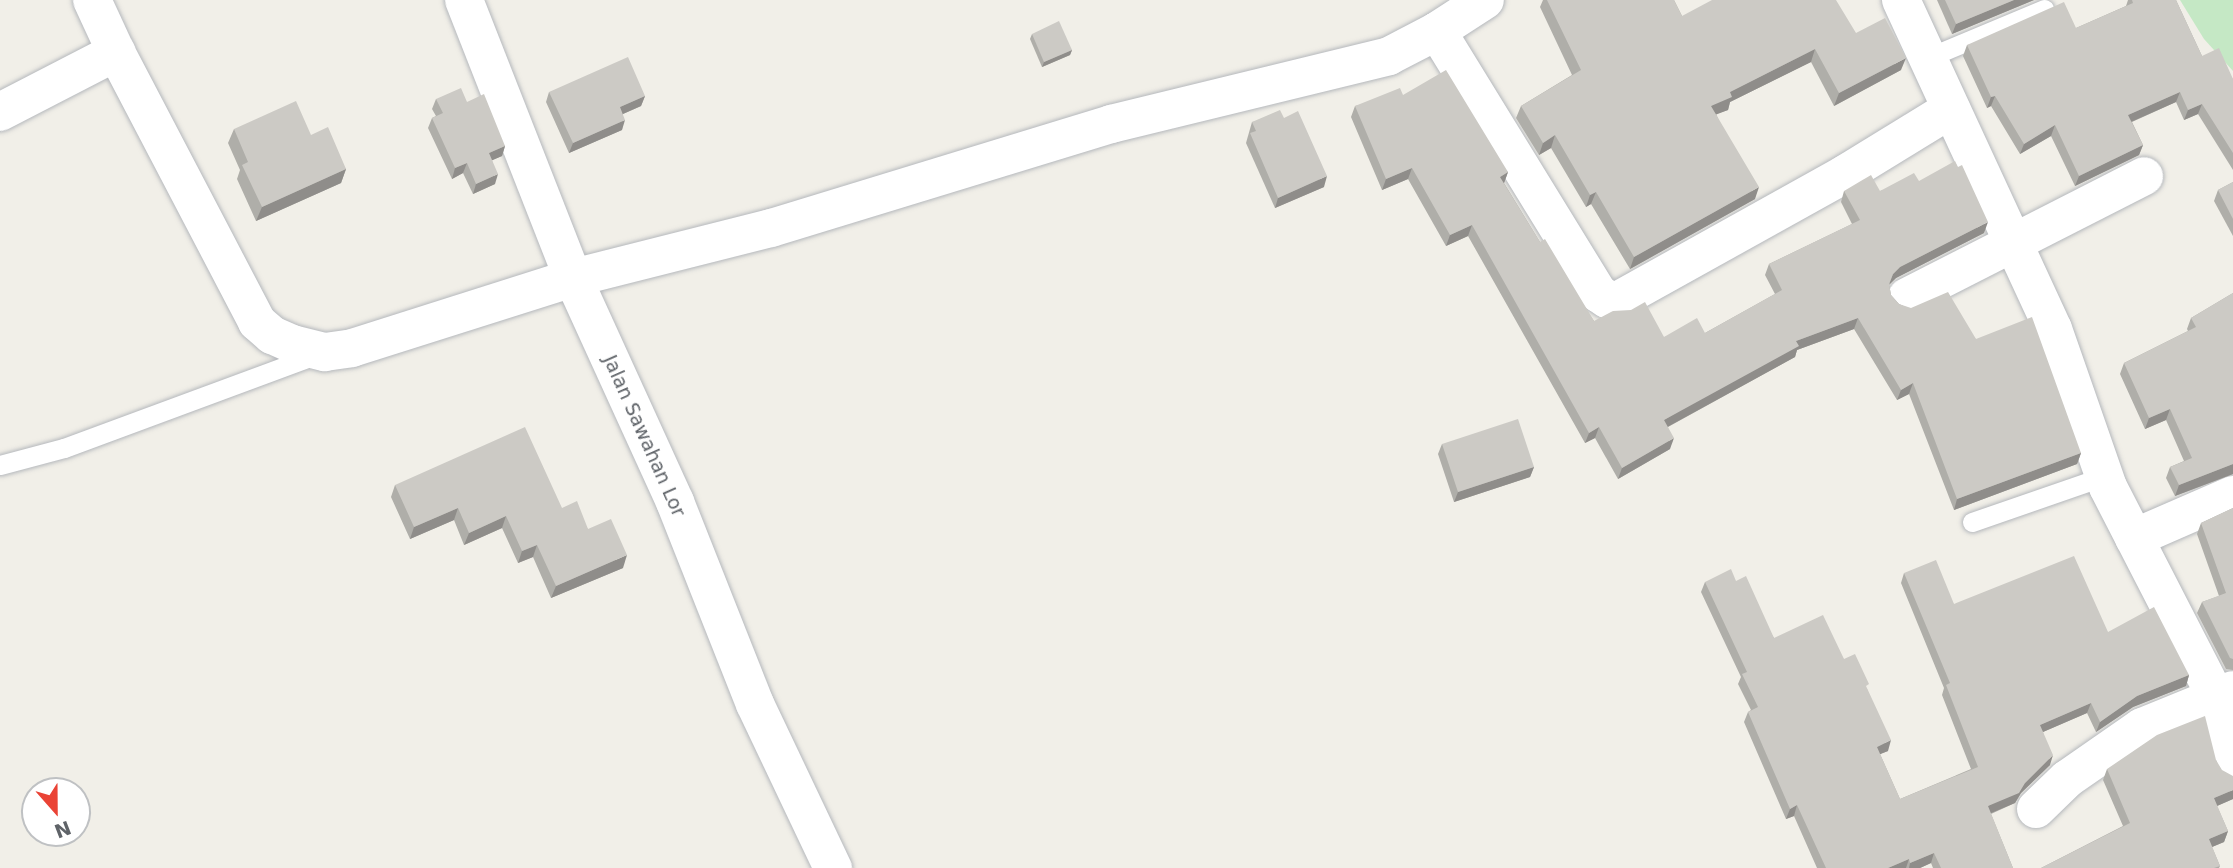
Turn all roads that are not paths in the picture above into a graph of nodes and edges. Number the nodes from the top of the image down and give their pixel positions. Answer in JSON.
{"nodes":[{"id":1,"x":92,"y":0,"type":"edge"},
{"id":2,"x":464,"y":0,"type":"edge"},
{"id":3,"x":1485,"y":0,"type":"edge"},
{"id":4,"x":1901,"y":0,"type":"edge"},
{"id":5,"x":2044,"y":9,"type":"edge"},
{"id":6,"x":1437,"y":31,"type":"junction"},
{"id":7,"x":116,"y":52,"type":"junction"},
{"id":8,"x":1927,"y":58,"type":"junction"},
{"id":9,"x":1951,"y":109,"type":"junction"},
{"id":10,"x":0,"y":112,"type":"edge"},
{"id":11,"x":2144,"y":176,"type":"dead end"},
{"id":12,"x":2013,"y":244,"type":"junction"},
{"id":13,"x":573,"y":278,"type":"junction"},
{"id":14,"x":1908,"y":297,"type":"dead end"},
{"id":15,"x":325,"y":352,"type":"junction"},
{"id":16,"x":0,"y":465,"type":"edge"},
{"id":17,"x":2105,"y":475,"type":"junction"},
{"id":18,"x":2233,"y":495,"type":"edge"},
{"id":19,"x":1972,"y":522,"type":"dead end"},
{"id":20,"x":2134,"y":538,"type":"junction"},
{"id":21,"x":2224,"y":692,"type":"edge"},
{"id":22,"x":2233,"y":765,"type":"edge"},
{"id":23,"x":2036,"y":809,"type":"dead end"},
{"id":24,"x":833,"y":868,"type":"edge"}],
"edges":[{"from":1,"to":7,"type":"street"},
{"from":2,"to":13,"type":"street","name":"Jalan Sawahan Lor"},
{"from":3,"to":6,"type":"street"},
{"from":4,"to":8,"type":"street"},
{"from":5,"to":8,"type":"lane"},
{"from":6,"to":9,"type":"street"},
{"from":6,"to":13,"type":"street"},
{"from":7,"to":10,"type":"street"},
{"from":7,"to":15,"type":"street"},
{"from":8,"to":9,"type":"street"},
{"from":9,"to":12,"type":"street"},
{"from":11,"to":12,"type":"street"},
{"from":12,"to":14,"type":"street"},
{"from":12,"to":17,"type":"street"},
{"from":13,"to":15,"type":"street"},
{"from":13,"to":24,"type":"street","name":"Jalan Sawahan Lor"},
{"from":15,"to":16,"type":"lane"},
{"from":17,"to":19,"type":"lane"},
{"from":17,"to":20,"type":"street"},
{"from":18,"to":20,"type":"street"},
{"from":20,"to":21,"type":"street"},
{"from":21,"to":22,"type":"street"},
{"from":21,"to":23,"type":"street"}]}
